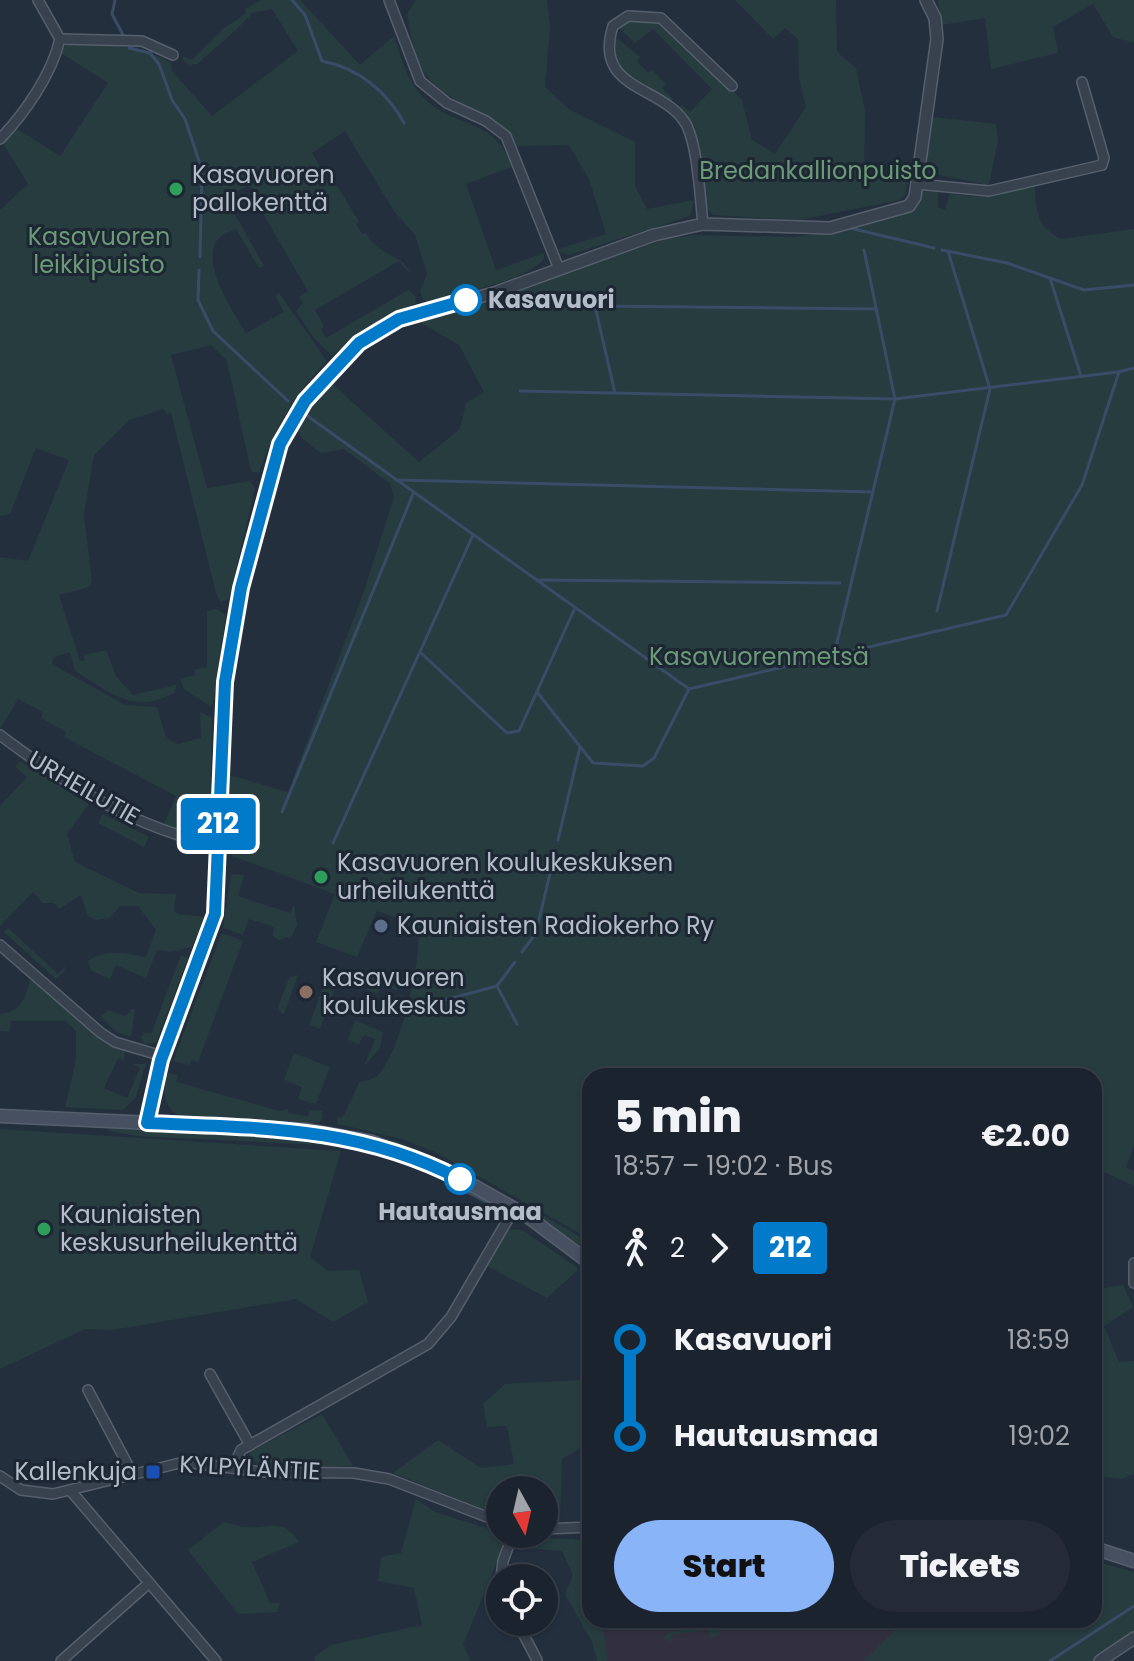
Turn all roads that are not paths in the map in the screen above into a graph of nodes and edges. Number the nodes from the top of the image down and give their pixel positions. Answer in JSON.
{"nodes":[{"id":1,"x":38,"y":0,"type":"edge"},
{"id":2,"x":389,"y":0,"type":"edge"},
{"id":3,"x":926,"y":0,"type":"edge"},
{"id":4,"x":60,"y":39,"type":"junction"},
{"id":5,"x":173,"y":55,"type":"dead end"},
{"id":6,"x":1082,"y":82,"type":"dead end"},
{"id":7,"x":732,"y":86,"type":"dead end"},
{"id":8,"x":0,"y":139,"type":"edge"},
{"id":9,"x":917,"y":184,"type":"junction"},
{"id":10,"x":703,"y":224,"type":"junction"},
{"id":11,"x":559,"y":269,"type":"junction"},
{"id":12,"x":0,"y":735,"type":"edge"},
{"id":13,"x":218,"y":845,"type":"junction"},
{"id":14,"x":0,"y":945,"type":"edge"},
{"id":15,"x":162,"y":1056,"type":"junction"},
{"id":16,"x":0,"y":1116,"type":"edge"},
{"id":17,"x":147,"y":1123,"type":"junction"},
{"id":18,"x":514,"y":1209,"type":"junction"},
{"id":19,"x":582,"y":1257,"type":"edge"},
{"id":20,"x":1134,"y":1263,"type":"edge"},
{"id":21,"x":1134,"y":1283,"type":"edge"},
{"id":22,"x":210,"y":1374,"type":"dead end"},
{"id":23,"x":88,"y":1390,"type":"dead end"},
{"id":24,"x":250,"y":1445,"type":"junction"},
{"id":25,"x":233,"y":1467,"type":"junction"},
{"id":26,"x":132,"y":1473,"type":"junction"},
{"id":27,"x":0,"y":1476,"type":"edge"},
{"id":28,"x":70,"y":1490,"type":"junction"},
{"id":29,"x":486,"y":1517,"type":"edge"},
{"id":30,"x":582,"y":1527,"type":"edge"},
{"id":31,"x":558,"y":1528,"type":"edge"},
{"id":32,"x":1102,"y":1551,"type":"edge"},
{"id":33,"x":1134,"y":1561,"type":"edge"},
{"id":34,"x":149,"y":1583,"type":"junction"},
{"id":35,"x":524,"y":1636,"type":"edge"},
{"id":36,"x":1134,"y":1638,"type":"edge"},
{"id":37,"x":537,"y":1660,"type":"edge"},
{"id":38,"x":61,"y":1661,"type":"edge"},
{"id":39,"x":216,"y":1661,"type":"edge"},
{"id":40,"x":1100,"y":1661,"type":"edge"}],
"edges":[{"from":1,"to":4,"type":"street"},
{"from":2,"to":11,"type":"street"},
{"from":3,"to":9,"type":"street"},
{"from":4,"to":5,"type":"street"},
{"from":4,"to":8,"type":"street"},
{"from":6,"to":9,"type":"street"},
{"from":7,"to":10,"type":"street"},
{"from":9,"to":10,"type":"street"},
{"from":10,"to":11,"type":"street"},
{"from":11,"to":13,"type":"street"},
{"from":12,"to":13,"type":"street","name":"URHEILUTIE"},
{"from":13,"to":15,"type":"street"},
{"from":14,"to":15,"type":"street"},
{"from":15,"to":17,"type":"street"},
{"from":16,"to":17,"type":"main road"},
{"from":17,"to":18,"type":"main road"},
{"from":18,"to":19,"type":"main road"},
{"from":18,"to":24,"type":"street"},
{"from":20,"to":21,"type":"street"},
{"from":22,"to":24,"type":"street"},
{"from":23,"to":26,"type":"street"},
{"from":24,"to":25,"type":"street"},
{"from":25,"to":26,"type":"street","name":"KYLPYLÄNTIE"},
{"from":25,"to":29,"type":"street","name":"KYLPYLÄNTIE"},
{"from":26,"to":28,"type":"street","name":"KYLPYLÄNTIE"},
{"from":27,"to":28,"type":"street","name":"KYLPYLÄNTIE"},
{"from":28,"to":34,"type":"street"},
{"from":30,"to":31,"type":"street"},
{"from":32,"to":33,"type":"main road"},
{"from":34,"to":38,"type":"street"},
{"from":34,"to":39,"type":"street"},
{"from":35,"to":37,"type":"street"},
{"from":36,"to":40,"type":"street"}]}
